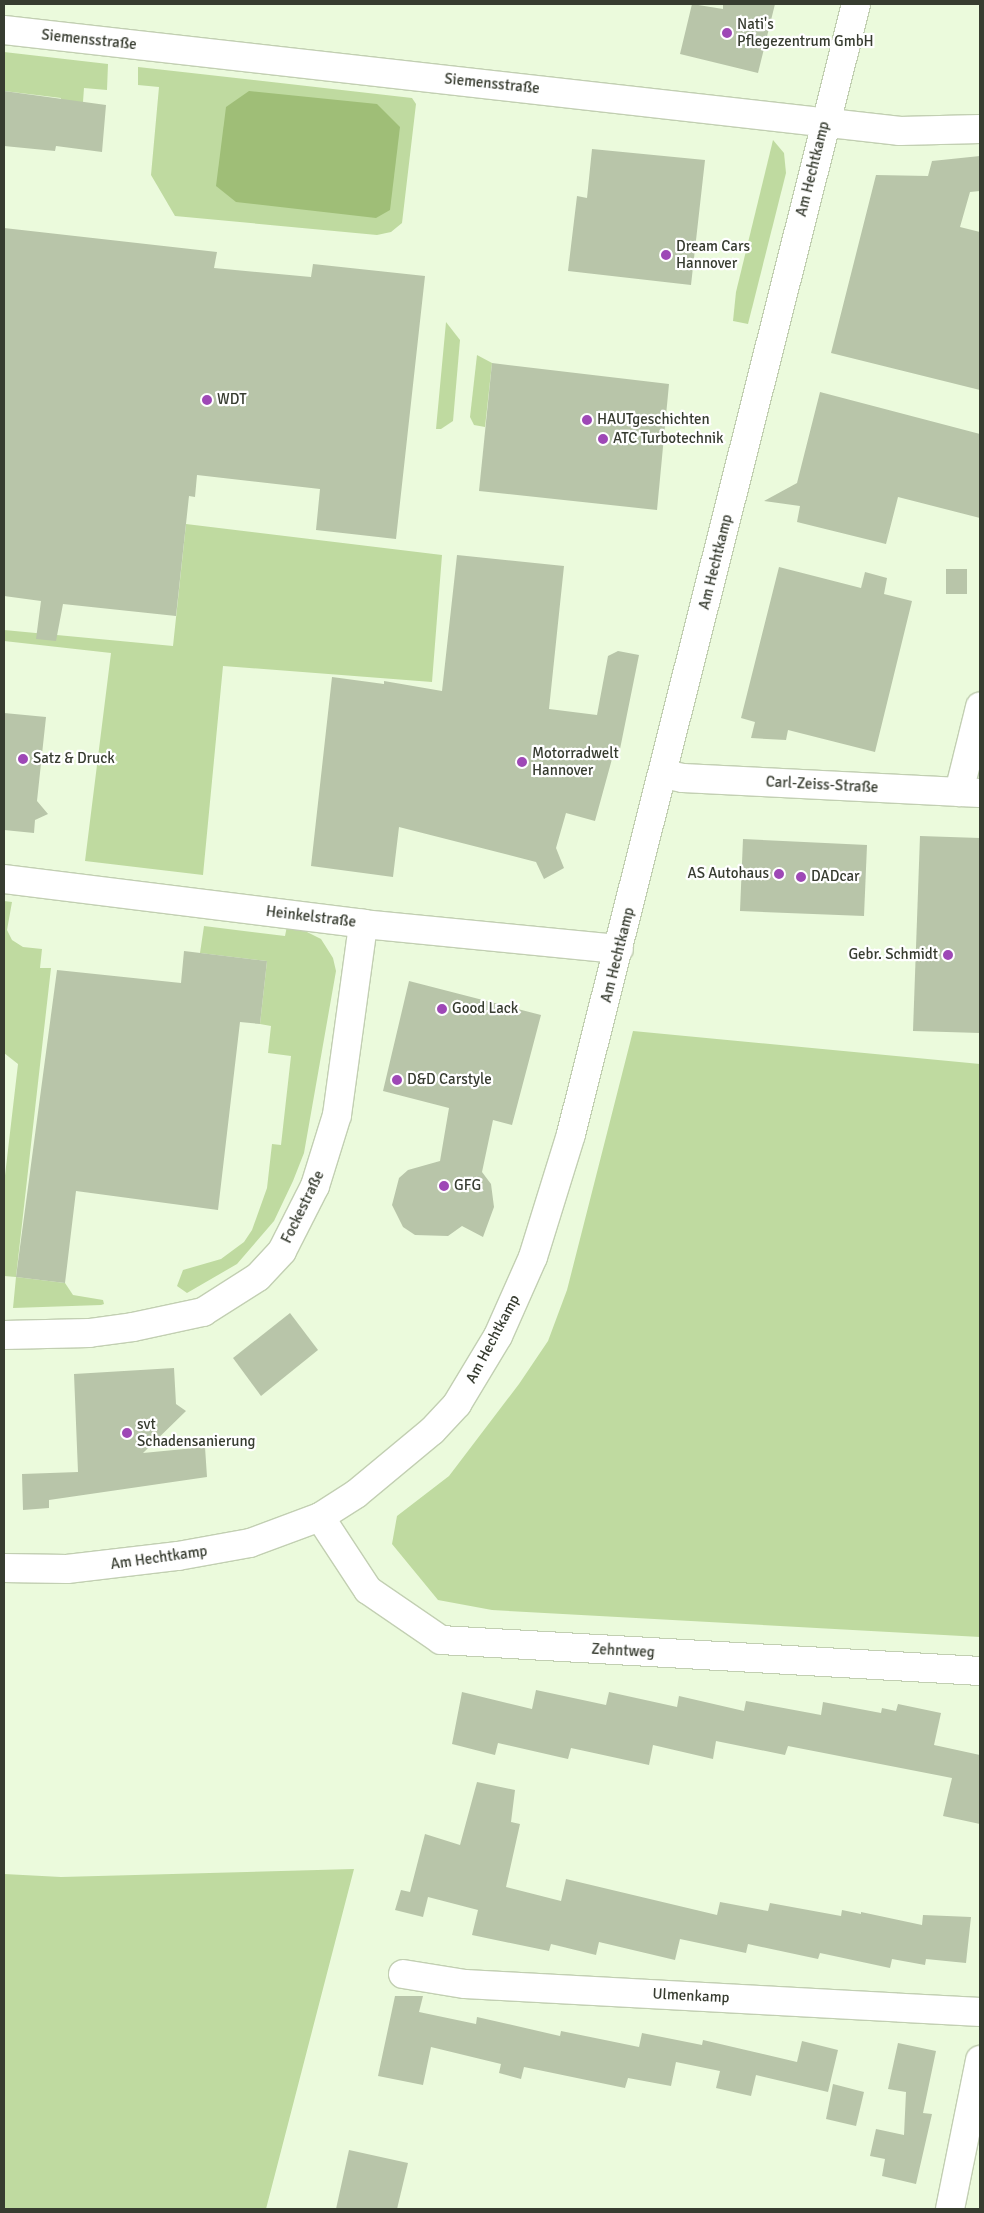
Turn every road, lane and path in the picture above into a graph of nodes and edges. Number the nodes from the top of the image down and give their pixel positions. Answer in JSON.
{"nodes":[{"id":1,"x":856,"y":4,"type":"edge"},
{"id":2,"x":4,"y":30,"type":"edge"},
{"id":3,"x":825,"y":121,"type":"junction"},
{"id":4,"x":980,"y":129,"type":"edge"},
{"id":5,"x":980,"y":707,"type":"edge"},
{"id":6,"x":664,"y":774,"type":"junction"},
{"id":7,"x":970,"y":793,"type":"edge"},
{"id":8,"x":4,"y":878,"type":"edge"},
{"id":9,"x":363,"y":924,"type":"junction"},
{"id":10,"x":619,"y":949,"type":"junction"},
{"id":11,"x":4,"y":1335,"type":"edge"},
{"id":12,"x":320,"y":1517,"type":"junction"},
{"id":13,"x":4,"y":1568,"type":"edge"},
{"id":14,"x":980,"y":1671,"type":"edge"},
{"id":15,"x":403,"y":1974,"type":"dead end"},
{"id":16,"x":980,"y":2012,"type":"edge"},
{"id":17,"x":980,"y":2060,"type":"edge"},
{"id":18,"x":950,"y":2209,"type":"edge"}],
"edges":[{"from":1,"to":3,"type":"street","name":"Am Hechtkamp"},
{"from":2,"to":3,"type":"street","name":"Siemensstraße"},
{"from":3,"to":4,"type":"street","name":"Siemensstraße"},
{"from":3,"to":6,"type":"street","name":"Am Hechtkamp"},
{"from":5,"to":7,"type":"street"},
{"from":6,"to":7,"type":"street","name":"Carl-Zeiss-Straße"},
{"from":6,"to":10,"type":"street","name":"Am Hechtkamp"},
{"from":8,"to":9,"type":"street","name":"Heinkelstraße"},
{"from":9,"to":10,"type":"street","name":"Heinkelstraße"},
{"from":9,"to":11,"type":"street","name":"Fockestraße"},
{"from":10,"to":12,"type":"street","name":"Am Hechtkamp"},
{"from":12,"to":13,"type":"street","name":"Am Hechtkamp"},
{"from":12,"to":14,"type":"street","name":"Zehntweg"},
{"from":15,"to":16,"type":"street","name":"Ulmenkamp"},
{"from":17,"to":18,"type":"street"}]}
